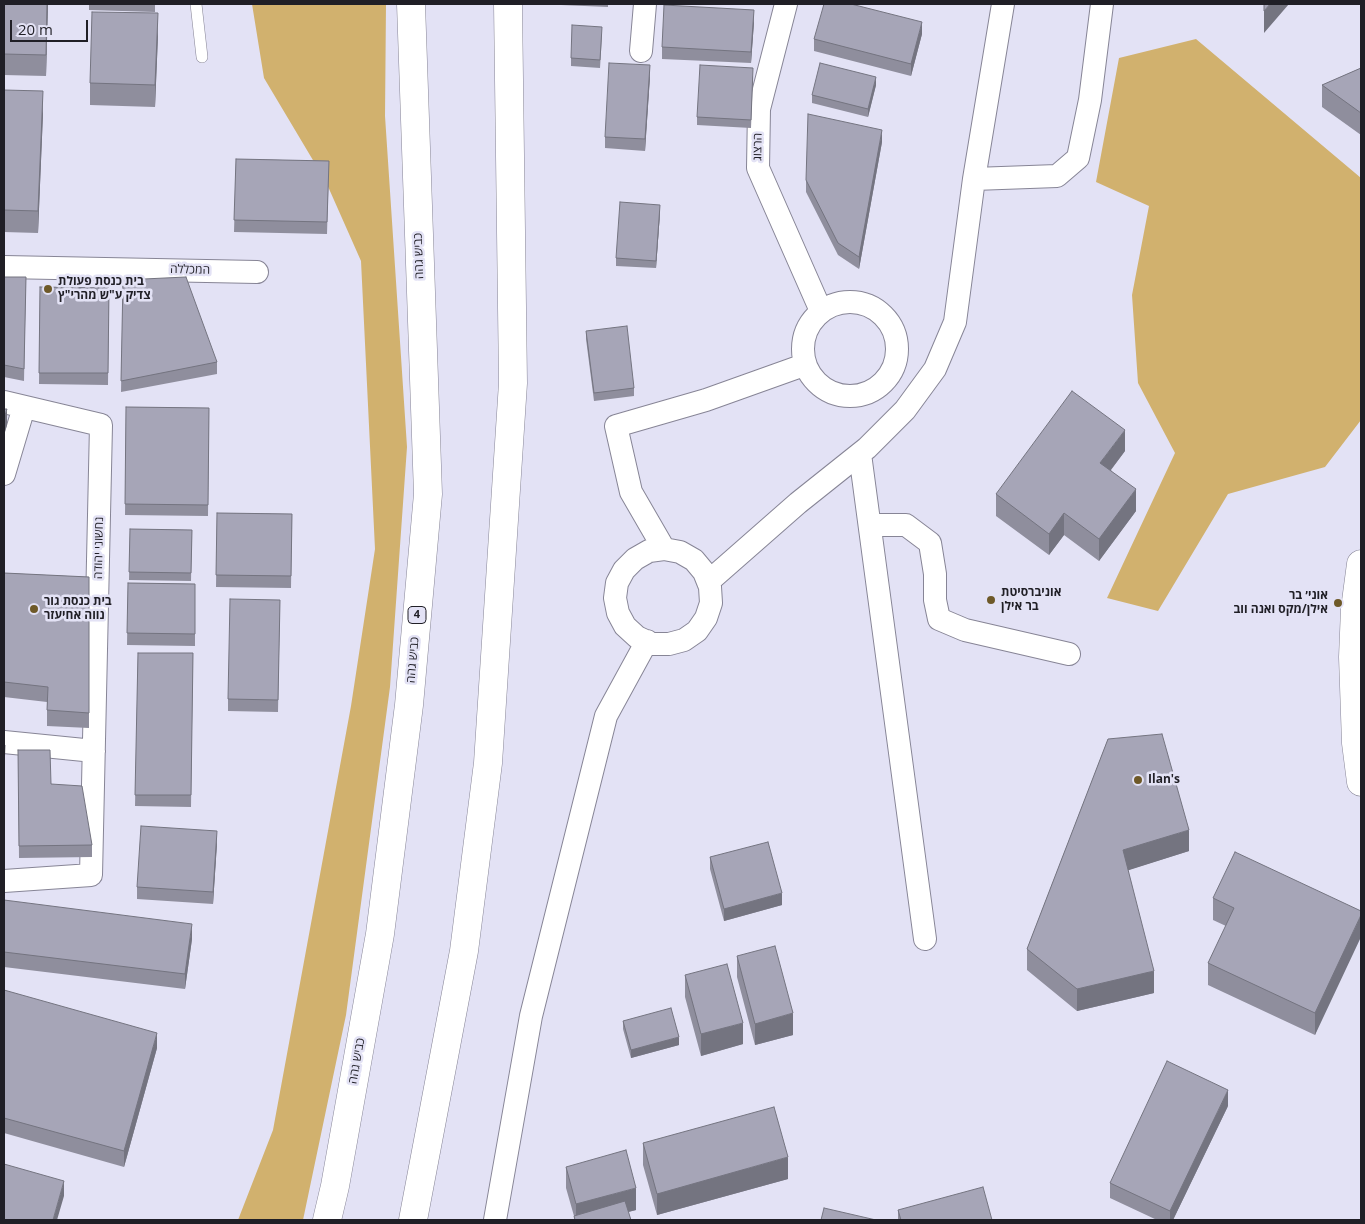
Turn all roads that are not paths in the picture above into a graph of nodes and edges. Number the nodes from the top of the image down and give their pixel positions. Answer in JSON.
{"nodes":[{"id":1,"x":196,"y":4,"type":"edge"},
{"id":2,"x":410,"y":4,"type":"edge"},
{"id":3,"x":508,"y":4,"type":"edge"},
{"id":4,"x":645,"y":4,"type":"edge"},
{"id":5,"x":786,"y":4,"type":"edge"},
{"id":6,"x":1003,"y":4,"type":"edge"},
{"id":7,"x":1102,"y":4,"type":"edge"},
{"id":8,"x":641,"y":51,"type":"dead end"},
{"id":9,"x":202,"y":57,"type":"dead end"},
{"id":10,"x":974,"y":179,"type":"junction"},
{"id":11,"x":4,"y":267,"type":"edge"},
{"id":12,"x":257,"y":272,"type":"dead end"},
{"id":13,"x":821,"y":311,"type":"junction"},
{"id":14,"x":804,"y":364,"type":"junction"},
{"id":15,"x":14,"y":404,"type":"edge"},
{"id":16,"x":860,"y":454,"type":"junction"},
{"id":17,"x":4,"y":474,"type":"edge"},
{"id":18,"x":870,"y":525,"type":"junction"},
{"id":19,"x":664,"y":549,"type":"junction"},
{"id":20,"x":1361,"y":564,"type":"edge"},
{"id":21,"x":708,"y":582,"type":"junction"},
{"id":22,"x":647,"y":641,"type":"junction"},
{"id":23,"x":1069,"y":654,"type":"dead end"},
{"id":24,"x":4,"y":742,"type":"edge"},
{"id":25,"x":94,"y":751,"type":"junction"},
{"id":26,"x":1361,"y":782,"type":"edge"},
{"id":27,"x":4,"y":881,"type":"edge"},
{"id":28,"x":925,"y":940,"type":"dead end"},
{"id":29,"x":327,"y":1220,"type":"edge"},
{"id":30,"x":412,"y":1220,"type":"edge"},
{"id":31,"x":495,"y":1220,"type":"edge"}],
"edges":[{"from":1,"to":9,"type":"lane"},
{"from":2,"to":29,"type":"main road","name":"כביש גהה","number":"4"},
{"from":3,"to":30,"type":"main road"},
{"from":4,"to":8,"type":"street"},
{"from":5,"to":13,"type":"street","name":"הרצוג"},
{"from":6,"to":10,"type":"street"},
{"from":7,"to":10,"type":"street"},
{"from":10,"to":16,"type":"street"},
{"from":11,"to":12,"type":"street","name":"המכללה"},
{"from":13,"to":14,"type":"street"},
{"from":13,"to":14,"type":"street"},
{"from":14,"to":19,"type":"street"},
{"from":15,"to":17,"type":"street","name":"נחשוני יהודה"},
{"from":15,"to":25,"type":"street","name":"נחשוני יהודה"},
{"from":16,"to":18,"type":"street"},
{"from":16,"to":21,"type":"street"},
{"from":18,"to":23,"type":"street"},
{"from":18,"to":28,"type":"street"},
{"from":19,"to":21,"type":"street"},
{"from":19,"to":22,"type":"street"},
{"from":20,"to":26,"type":"main road"},
{"from":21,"to":22,"type":"street"},
{"from":22,"to":31,"type":"street"},
{"from":24,"to":25,"type":"street"},
{"from":25,"to":27,"type":"street","name":"נחשוני יהודה"}]}
